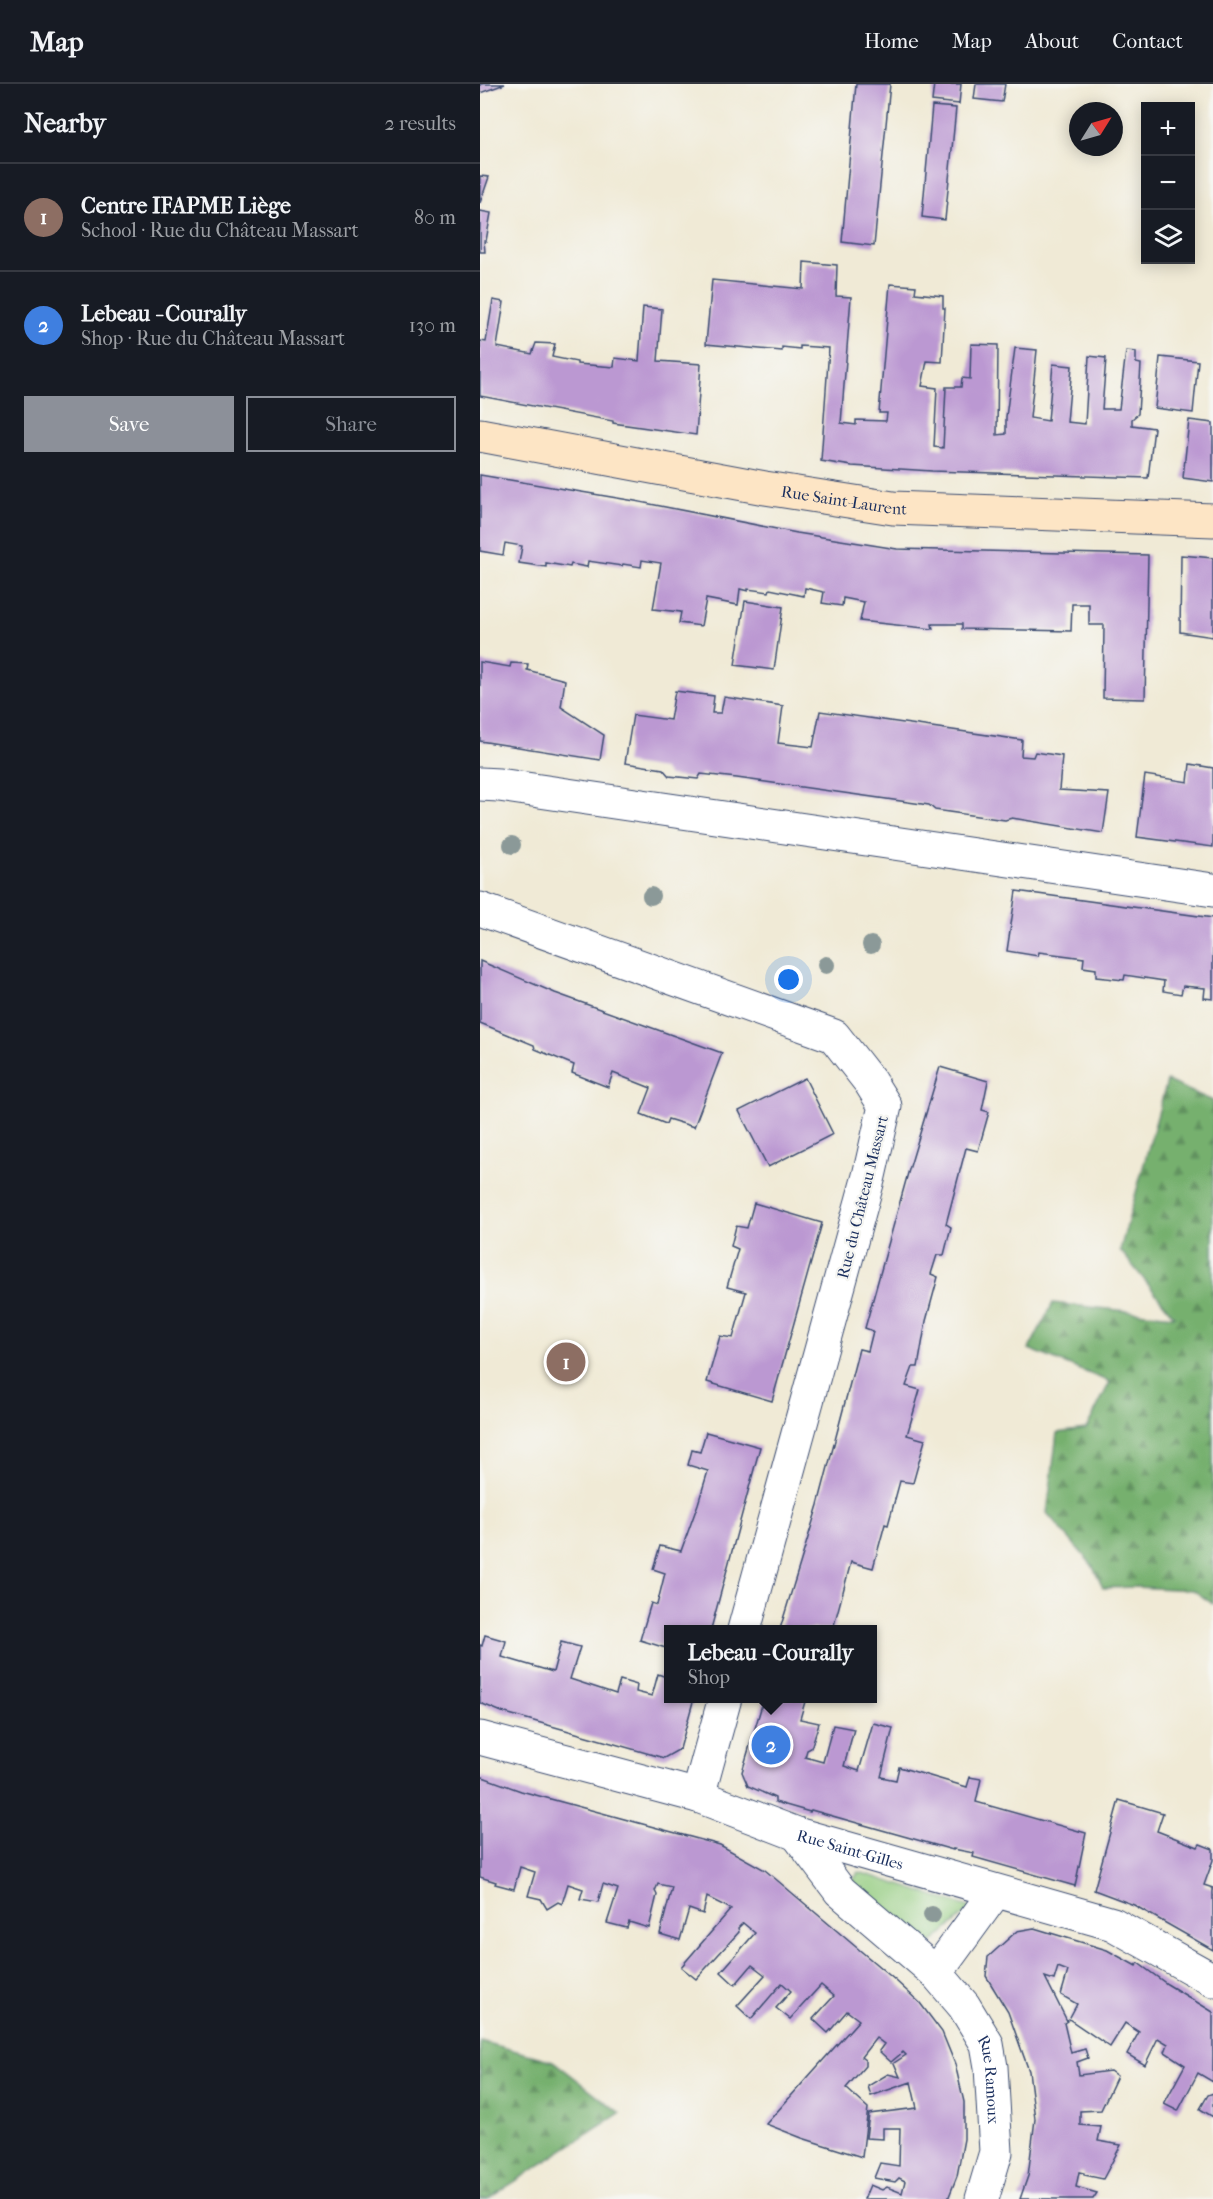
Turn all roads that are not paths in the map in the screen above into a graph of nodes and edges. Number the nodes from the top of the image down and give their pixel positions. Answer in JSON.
{"nodes":[{"id":1,"x":480,"y":435,"type":"edge"},
{"id":2,"x":1213,"y":520,"type":"edge"},
{"id":3,"x":480,"y":784,"type":"edge"},
{"id":4,"x":1213,"y":890,"type":"edge"},
{"id":5,"x":480,"y":909,"type":"edge"},
{"id":6,"x":745,"y":1625,"type":"edge"},
{"id":7,"x":724,"y":1703,"type":"edge"},
{"id":8,"x":480,"y":1738,"type":"edge"},
{"id":9,"x":698,"y":1796,"type":"junction"},
{"id":10,"x":797,"y":1834,"type":"junction"},
{"id":11,"x":995,"y":1892,"type":"junction"},
{"id":12,"x":936,"y":1973,"type":"junction"},
{"id":13,"x":1213,"y":1980,"type":"edge"},
{"id":14,"x":982,"y":2199,"type":"edge"}],
"edges":[{"from":1,"to":2,"type":"street","name":"Rue Saint-Laurent"},
{"from":3,"to":4,"type":"street"},
{"from":5,"to":6,"type":"street","name":"Rue du Château Massart"},
{"from":7,"to":9,"type":"street"},
{"from":8,"to":9,"type":"street","name":"Rue Saint-Gilles"},
{"from":9,"to":10,"type":"street","name":"Rue Saint-Gilles"},
{"from":10,"to":11,"type":"street","name":"Rue Saint-Gilles"},
{"from":10,"to":12,"type":"street","name":"Rue Ramoux"},
{"from":11,"to":12,"type":"street"},
{"from":11,"to":13,"type":"street","name":"Rue Saint-Gilles"},
{"from":12,"to":14,"type":"street","name":"Rue Ramoux"}]}
